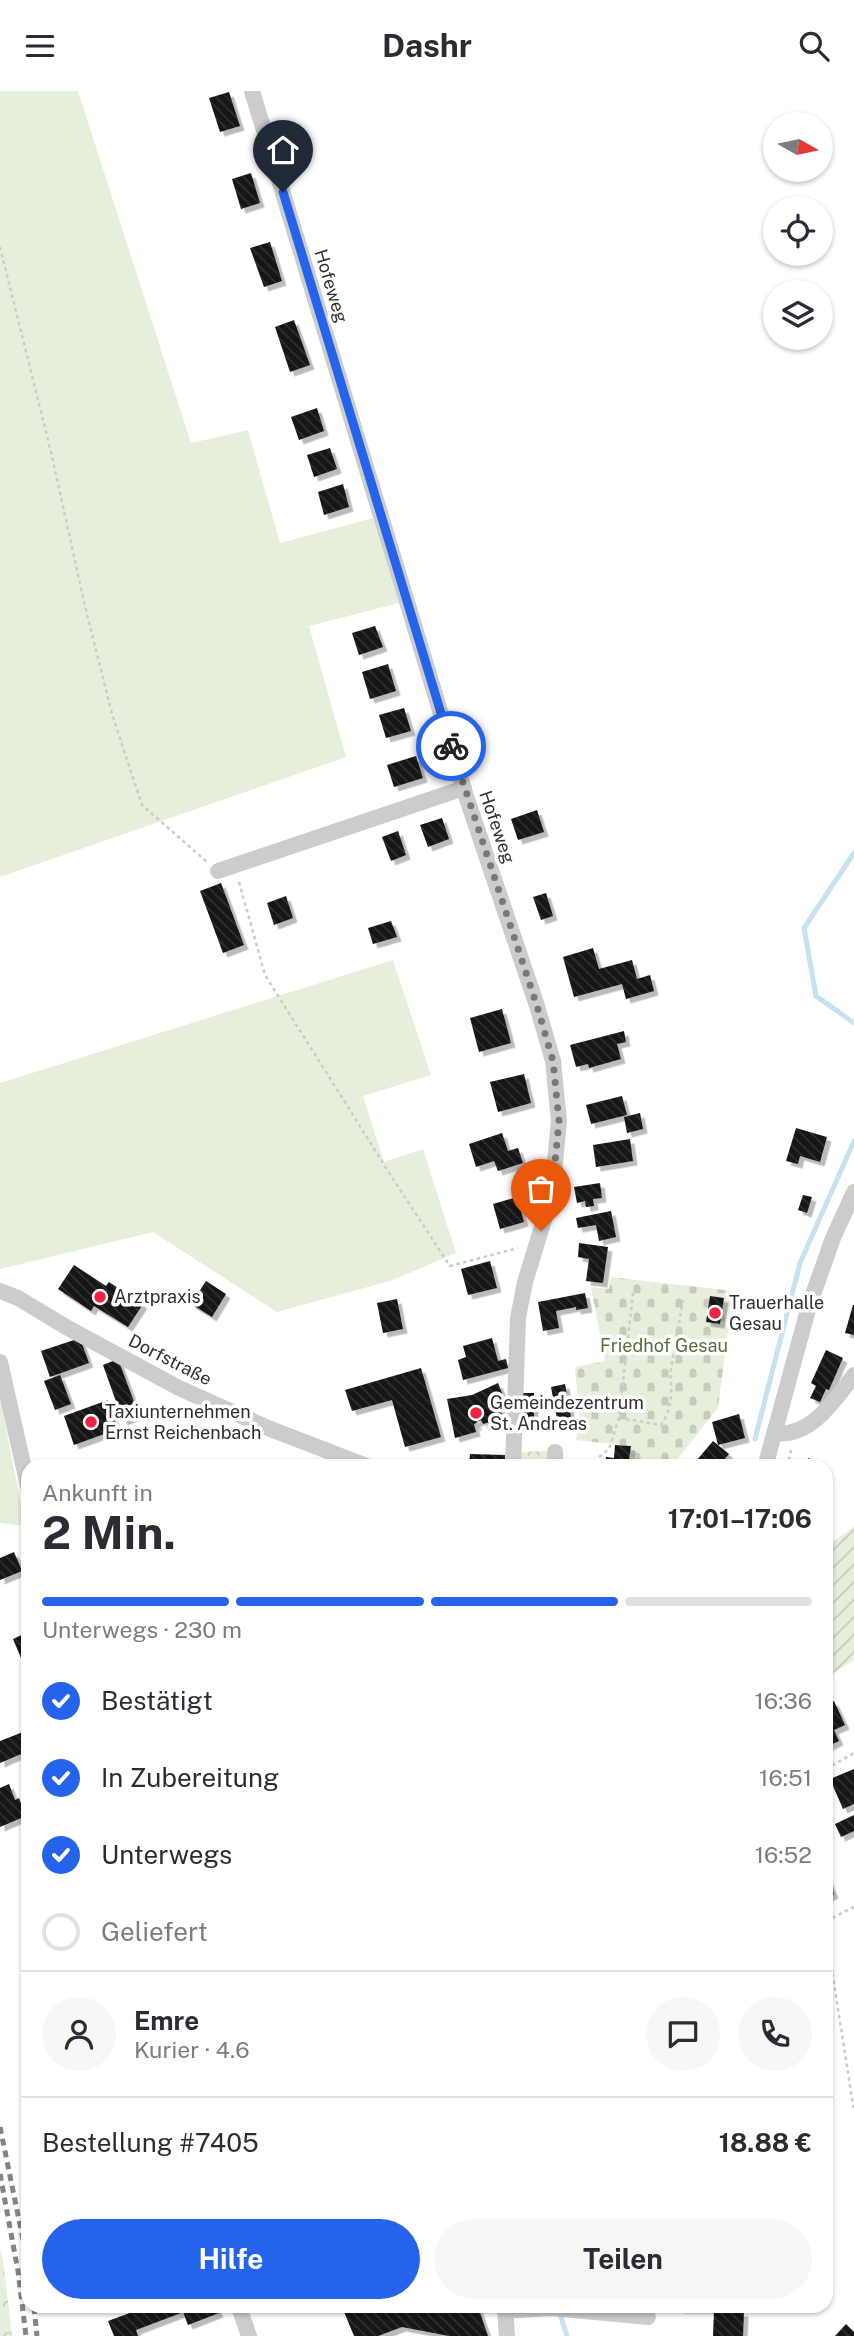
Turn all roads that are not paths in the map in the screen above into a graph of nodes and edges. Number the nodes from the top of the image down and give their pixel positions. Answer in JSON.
{"nodes":[{"id":1,"x":252,"y":91,"type":"edge"},
{"id":2,"x":464,"y":788,"type":"junction"},
{"id":3,"x":218,"y":871,"type":"road end"},
{"id":4,"x":854,"y":1192,"type":"edge"},
{"id":5,"x":0,"y":1291,"type":"edge"},
{"id":6,"x":0,"y":1362,"type":"edge"},
{"id":7,"x":854,"y":1375,"type":"edge"},
{"id":8,"x":775,"y":1433,"type":"junction"},
{"id":9,"x":22,"y":1459,"type":"edge"},
{"id":10,"x":348,"y":1459,"type":"edge"},
{"id":11,"x":513,"y":1459,"type":"edge"},
{"id":12,"x":767,"y":1459,"type":"edge"},
{"id":13,"x":241,"y":2313,"type":"edge"},
{"id":14,"x":505,"y":2313,"type":"edge"},
{"id":15,"x":605,"y":2313,"type":"edge"},
{"id":16,"x":648,"y":2317,"type":"dead end"},
{"id":17,"x":249,"y":2336,"type":"edge"},
{"id":18,"x":507,"y":2336,"type":"edge"}],
"edges":[{"from":1,"to":2,"type":"street","name":"Hofeweg"},
{"from":2,"to":3,"type":"street"},
{"from":2,"to":11,"type":"street","name":"Hofeweg"},
{"from":4,"to":8,"type":"street"},
{"from":5,"to":10,"type":"street","name":"Dorfstraße"},
{"from":6,"to":9,"type":"street"},
{"from":7,"to":8,"type":"street"},
{"from":8,"to":12,"type":"street"},
{"from":13,"to":17,"type":"street"},
{"from":14,"to":18,"type":"street"},
{"from":15,"to":16,"type":"street"}]}
